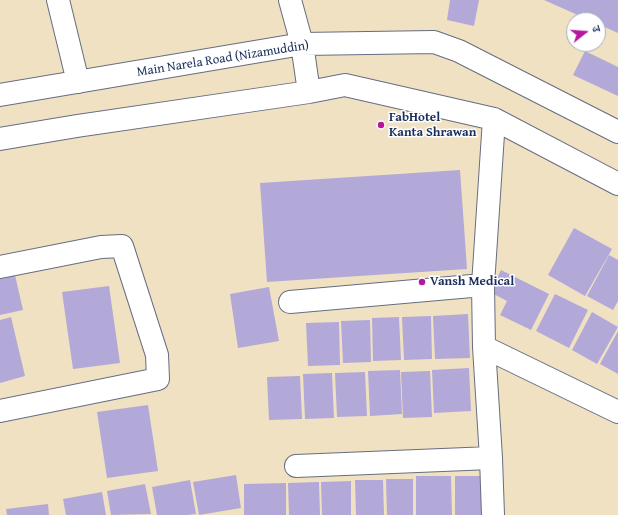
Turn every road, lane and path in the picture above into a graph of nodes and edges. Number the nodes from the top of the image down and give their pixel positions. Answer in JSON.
{"nodes":[{"id":1,"x":58,"y":0,"type":"edge"},
{"id":2,"x":290,"y":0,"type":"edge"},
{"id":3,"x":302,"y":44,"type":"junction"},
{"id":4,"x":78,"y":82,"type":"junction"},
{"id":5,"x":309,"y":92,"type":"junction"},
{"id":6,"x":0,"y":95,"type":"edge"},
{"id":7,"x":494,"y":119,"type":"junction"},
{"id":8,"x":618,"y":132,"type":"edge"},
{"id":9,"x":0,"y":139,"type":"edge"},
{"id":10,"x":618,"y":184,"type":"edge"},
{"id":11,"x":0,"y":267,"type":"edge"},
{"id":12,"x":484,"y":285,"type":"junction"},
{"id":13,"x":290,"y":302,"type":"dead end"},
{"id":14,"x":484,"y":347,"type":"junction"},
{"id":15,"x":0,"y":411,"type":"edge"},
{"id":16,"x":618,"y":412,"type":"edge"},
{"id":17,"x":491,"y":458,"type":"junction"},
{"id":18,"x":296,"y":466,"type":"dead end"},
{"id":19,"x":493,"y":515,"type":"edge"}],
"edges":[{"from":1,"to":4,"type":"street"},
{"from":2,"to":3,"type":"street"},
{"from":3,"to":4,"type":"street","name":"Main Narela Road (Nizamuddin)"},
{"from":3,"to":5,"type":"street"},
{"from":3,"to":8,"type":"street","name":"Main Narela Road (Nizamuddin)"},
{"from":4,"to":6,"type":"street","name":"Main Narela Road (Nizamuddin)"},
{"from":5,"to":7,"type":"street"},
{"from":5,"to":9,"type":"street"},
{"from":7,"to":10,"type":"street"},
{"from":7,"to":12,"type":"street"},
{"from":11,"to":15,"type":"street"},
{"from":12,"to":13,"type":"street"},
{"from":12,"to":14,"type":"street"},
{"from":14,"to":16,"type":"street"},
{"from":14,"to":17,"type":"street"},
{"from":17,"to":18,"type":"street"},
{"from":17,"to":19,"type":"street"}]}
